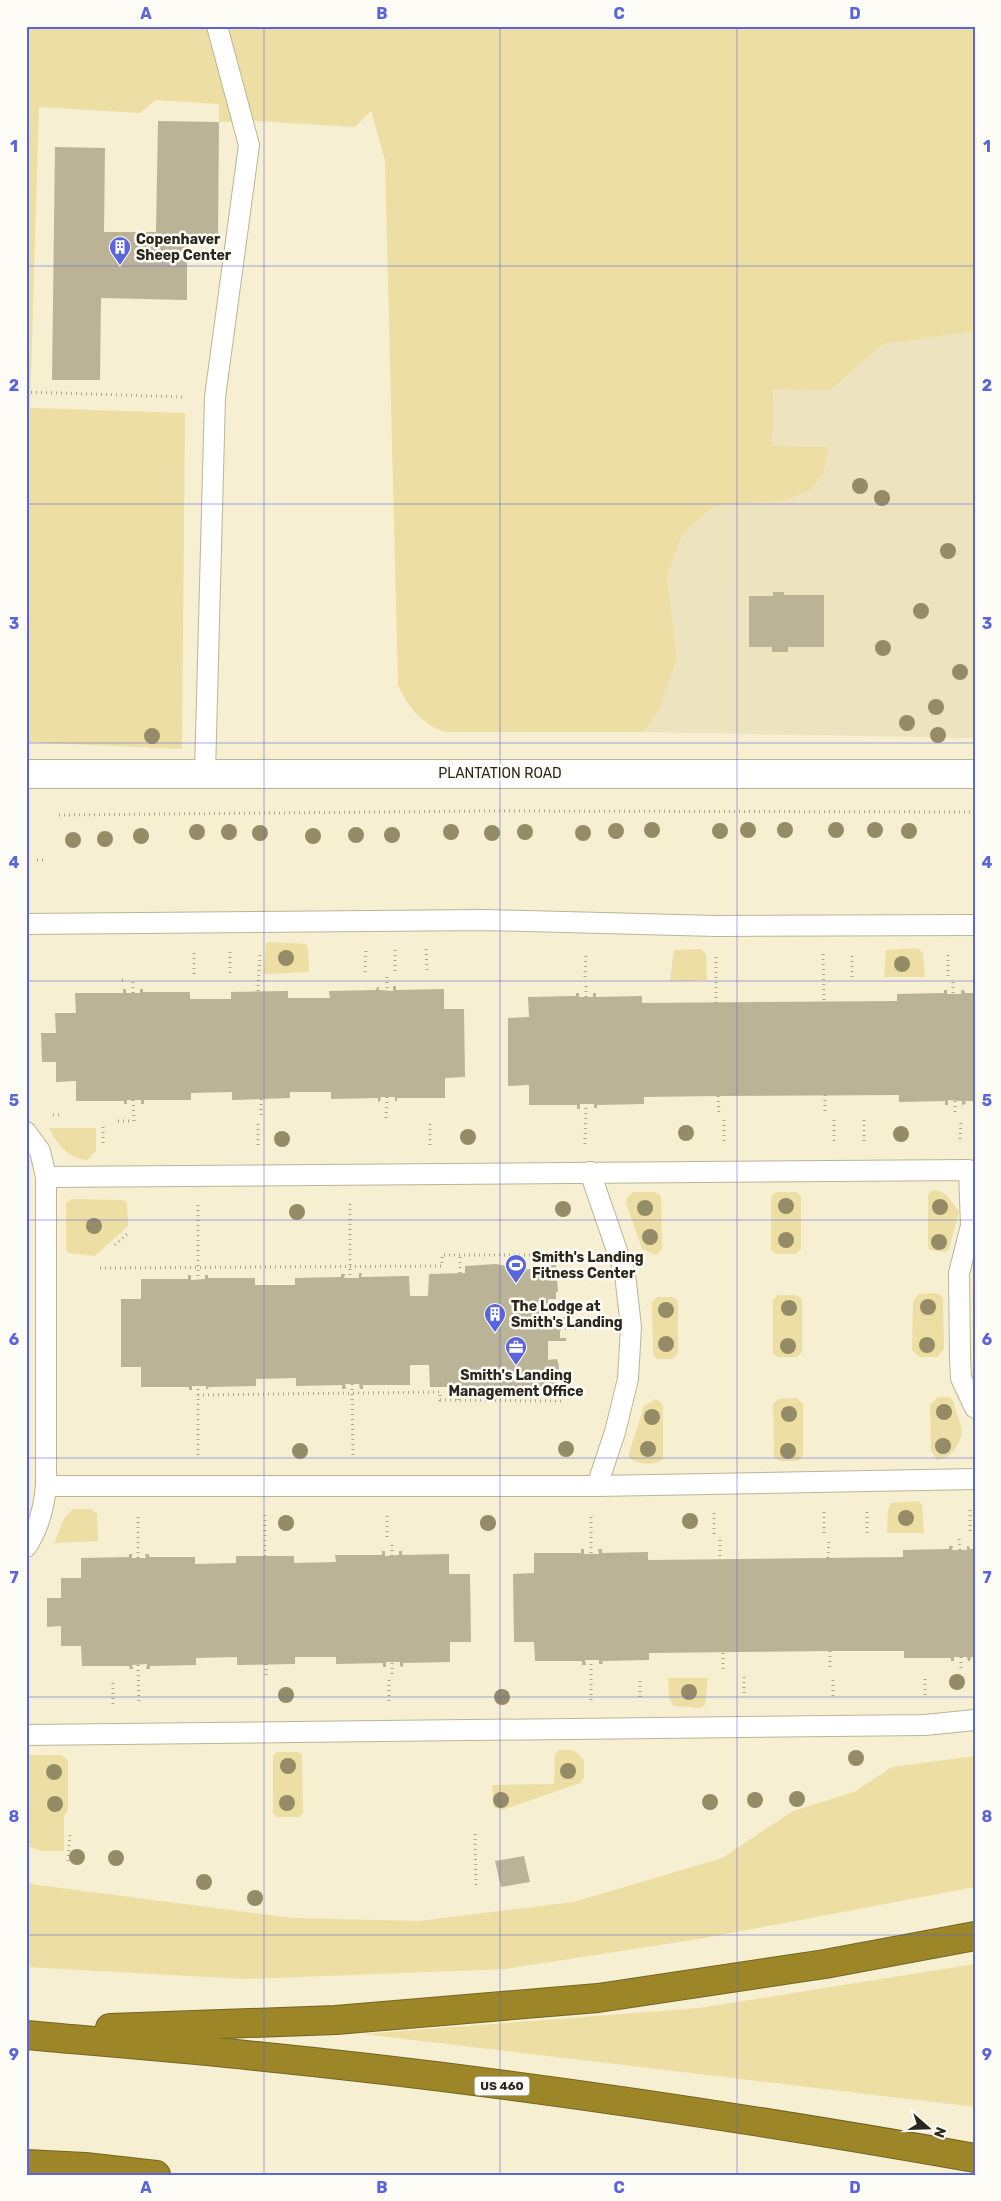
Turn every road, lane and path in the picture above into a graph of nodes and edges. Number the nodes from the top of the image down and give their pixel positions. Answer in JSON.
{"nodes":[{"id":1,"x":217,"y":26,"type":"edge"},
{"id":2,"x":26,"y":392,"type":"edge"},
{"id":3,"x":215,"y":397,"type":"junction"},
{"id":4,"x":205,"y":773,"type":"junction"},
{"id":5,"x":26,"y":774,"type":"edge"},
{"id":6,"x":975,"y":774,"type":"edge"},
{"id":7,"x":975,"y":812,"type":"edge"},
{"id":8,"x":59,"y":815,"type":"dead end"},
{"id":9,"x":37,"y":860,"type":"dead end"},
{"id":10,"x":43,"y":860,"type":"dead end"},
{"id":11,"x":26,"y":924,"type":"edge"},
{"id":12,"x":975,"y":925,"type":"edge"},
{"id":13,"x":259,"y":974,"type":"dead end"},
{"id":14,"x":387,"y":978,"type":"dead end"},
{"id":15,"x":824,"y":978,"type":"dead end"},
{"id":16,"x":133,"y":980,"type":"dead end"},
{"id":17,"x":716,"y":980,"type":"dead end"},
{"id":18,"x":586,"y":982,"type":"dead end"},
{"id":19,"x":953,"y":982,"type":"dead end"},
{"id":20,"x":387,"y":990,"type":"dead end"},
{"id":21,"x":258,"y":991,"type":"dead end"},
{"id":22,"x":133,"y":993,"type":"dead end"},
{"id":23,"x":954,"y":994,"type":"dead end"},
{"id":24,"x":586,"y":997,"type":"dead end"},
{"id":25,"x":824,"y":1001,"type":"dead end"},
{"id":26,"x":716,"y":1003,"type":"dead end"},
{"id":27,"x":825,"y":1095,"type":"dead end"},
{"id":28,"x":718,"y":1096,"type":"dead end"},
{"id":29,"x":387,"y":1097,"type":"dead end"},
{"id":30,"x":261,"y":1099,"type":"dead end"},
{"id":31,"x":133,"y":1100,"type":"dead end"},
{"id":32,"x":955,"y":1101,"type":"dead end"},
{"id":33,"x":586,"y":1104,"type":"dead end"},
{"id":34,"x":955,"y":1112,"type":"dead end"},
{"id":35,"x":825,"y":1113,"type":"dead end"},
{"id":36,"x":719,"y":1114,"type":"dead end"},
{"id":37,"x":53,"y":1115,"type":"dead end"},
{"id":38,"x":62,"y":1115,"type":"dead end"},
{"id":39,"x":261,"y":1118,"type":"dead end"},
{"id":40,"x":386,"y":1118,"type":"dead end"},
{"id":41,"x":118,"y":1121,"type":"dead end"},
{"id":42,"x":26,"y":1132,"type":"edge"},
{"id":43,"x":585,"y":1148,"type":"dead end"},
{"id":44,"x":590,"y":1172,"type":"junction"},
{"id":45,"x":46,"y":1177,"type":"junction"},
{"id":46,"x":197,"y":1226,"type":"dead end"},
{"id":47,"x":350,"y":1226,"type":"dead end"},
{"id":48,"x":129,"y":1232,"type":"dead end"},
{"id":49,"x":115,"y":1245,"type":"dead end"},
{"id":50,"x":460,"y":1255,"type":"junction"},
{"id":51,"x":562,"y":1255,"type":"dead end"},
{"id":52,"x":350,"y":1267,"type":"junction"},
{"id":53,"x":100,"y":1268,"type":"dead end"},
{"id":54,"x":198,"y":1268,"type":"junction"},
{"id":55,"x":460,"y":1273,"type":"dead end"},
{"id":56,"x":350,"y":1278,"type":"dead end"},
{"id":57,"x":198,"y":1279,"type":"dead end"},
{"id":58,"x":579,"y":1328,"type":"dead end"},
{"id":59,"x":560,"y":1329,"type":"dead end"},
{"id":60,"x":352,"y":1384,"type":"dead end"},
{"id":61,"x":198,"y":1386,"type":"dead end"},
{"id":62,"x":459,"y":1387,"type":"dead end"},
{"id":63,"x":352,"y":1393,"type":"junction"},
{"id":64,"x":198,"y":1395,"type":"junction"},
{"id":65,"x":458,"y":1400,"type":"junction"},
{"id":66,"x":562,"y":1401,"type":"dead end"},
{"id":67,"x":975,"y":1408,"type":"edge"},
{"id":68,"x":353,"y":1436,"type":"dead end"},
{"id":69,"x":198,"y":1437,"type":"dead end"},
{"id":70,"x":975,"y":1479,"type":"edge"},
{"id":71,"x":46,"y":1486,"type":"junction"},
{"id":72,"x":597,"y":1486,"type":"junction"},
{"id":73,"x":970,"y":1508,"type":"dead end"},
{"id":74,"x":591,"y":1512,"type":"dead end"},
{"id":75,"x":970,"y":1532,"type":"dead end"},
{"id":76,"x":265,"y":1539,"type":"dead end"},
{"id":77,"x":959,"y":1539,"type":"dead end"},
{"id":78,"x":138,"y":1540,"type":"dead end"},
{"id":79,"x":720,"y":1540,"type":"dead end"},
{"id":80,"x":828,"y":1540,"type":"dead end"},
{"id":81,"x":392,"y":1544,"type":"dead end"},
{"id":82,"x":26,"y":1547,"type":"edge"},
{"id":83,"x":960,"y":1550,"type":"dead end"},
{"id":84,"x":591,"y":1554,"type":"dead end"},
{"id":85,"x":392,"y":1556,"type":"dead end"},
{"id":86,"x":265,"y":1557,"type":"dead end"},
{"id":87,"x":138,"y":1558,"type":"dead end"},
{"id":88,"x":828,"y":1558,"type":"dead end"},
{"id":89,"x":720,"y":1559,"type":"dead end"},
{"id":90,"x":830,"y":1651,"type":"dead end"},
{"id":91,"x":723,"y":1652,"type":"dead end"},
{"id":92,"x":961,"y":1657,"type":"dead end"},
{"id":93,"x":591,"y":1660,"type":"dead end"},
{"id":94,"x":392,"y":1662,"type":"dead end"},
{"id":95,"x":266,"y":1664,"type":"dead end"},
{"id":96,"x":138,"y":1665,"type":"dead end"},
{"id":97,"x":961,"y":1668,"type":"dead end"},
{"id":98,"x":830,"y":1670,"type":"dead end"},
{"id":99,"x":723,"y":1671,"type":"dead end"},
{"id":100,"x":392,"y":1674,"type":"dead end"},
{"id":101,"x":266,"y":1675,"type":"dead end"},
{"id":102,"x":139,"y":1682,"type":"dead end"},
{"id":103,"x":591,"y":1708,"type":"dead end"},
{"id":104,"x":975,"y":1720,"type":"edge"},
{"id":105,"x":26,"y":1735,"type":"edge"},
{"id":106,"x":70,"y":1833,"type":"dead end"},
{"id":107,"x":475,"y":1834,"type":"dead end"},
{"id":108,"x":68,"y":1861,"type":"dead end"},
{"id":109,"x":476,"y":1886,"type":"dead end"},
{"id":110,"x":975,"y":1936,"type":"edge"},
{"id":111,"x":26,"y":2032,"type":"edge"},
{"id":112,"x":26,"y":2035,"type":"edge"},
{"id":113,"x":975,"y":2158,"type":"edge"},
{"id":114,"x":26,"y":2164,"type":"edge"},
{"id":115,"x":156,"y":2175,"type":"edge"}],
"edges":[{"from":1,"to":3,"type":"lane"},
{"from":2,"to":3,"type":"path"},
{"from":3,"to":4,"type":"lane"},
{"from":4,"to":5,"type":"street","name":"PLANTATION ROAD"},
{"from":4,"to":6,"type":"street","name":"PLANTATION ROAD"},
{"from":7,"to":8,"type":"path"},
{"from":9,"to":10,"type":"path"},
{"from":11,"to":12,"type":"lane"},
{"from":13,"to":21,"type":"path"},
{"from":14,"to":20,"type":"path"},
{"from":15,"to":25,"type":"path"},
{"from":16,"to":22,"type":"path"},
{"from":17,"to":26,"type":"path"},
{"from":18,"to":24,"type":"path"},
{"from":19,"to":23,"type":"path"},
{"from":27,"to":35,"type":"path"},
{"from":28,"to":36,"type":"path"},
{"from":29,"to":40,"type":"path"},
{"from":30,"to":39,"type":"path"},
{"from":31,"to":41,"type":"path"},
{"from":32,"to":34,"type":"path"},
{"from":33,"to":43,"type":"path"},
{"from":37,"to":38,"type":"path"},
{"from":42,"to":45,"type":"lane"},
{"from":44,"to":45,"type":"lane"},
{"from":44,"to":67,"type":"lane"},
{"from":44,"to":72,"type":"lane"},
{"from":45,"to":71,"type":"lane"},
{"from":46,"to":54,"type":"path"},
{"from":47,"to":52,"type":"path"},
{"from":48,"to":49,"type":"path"},
{"from":50,"to":51,"type":"path"},
{"from":50,"to":52,"type":"path"},
{"from":50,"to":55,"type":"path"},
{"from":52,"to":54,"type":"path"},
{"from":52,"to":56,"type":"path"},
{"from":53,"to":54,"type":"path"},
{"from":54,"to":57,"type":"path"},
{"from":58,"to":59,"type":"path"},
{"from":60,"to":63,"type":"path"},
{"from":61,"to":64,"type":"path"},
{"from":62,"to":65,"type":"path"},
{"from":63,"to":64,"type":"path"},
{"from":63,"to":65,"type":"path"},
{"from":63,"to":68,"type":"path"},
{"from":64,"to":69,"type":"path"},
{"from":65,"to":66,"type":"path"},
{"from":70,"to":72,"type":"lane"},
{"from":71,"to":72,"type":"lane"},
{"from":71,"to":82,"type":"lane"},
{"from":73,"to":75,"type":"path"},
{"from":74,"to":84,"type":"path"},
{"from":76,"to":86,"type":"path"},
{"from":77,"to":83,"type":"path"},
{"from":78,"to":87,"type":"path"},
{"from":79,"to":89,"type":"path"},
{"from":80,"to":88,"type":"path"},
{"from":81,"to":85,"type":"path"},
{"from":90,"to":98,"type":"path"},
{"from":91,"to":99,"type":"path"},
{"from":92,"to":97,"type":"path"},
{"from":93,"to":103,"type":"path"},
{"from":94,"to":100,"type":"path"},
{"from":95,"to":101,"type":"path"},
{"from":96,"to":102,"type":"path"},
{"from":104,"to":105,"type":"lane"},
{"from":106,"to":108,"type":"path"},
{"from":107,"to":109,"type":"path"},
{"from":110,"to":111,"type":"highway"},
{"from":112,"to":113,"type":"highway","number":"US 460"},
{"from":114,"to":115,"type":"highway"}]}
